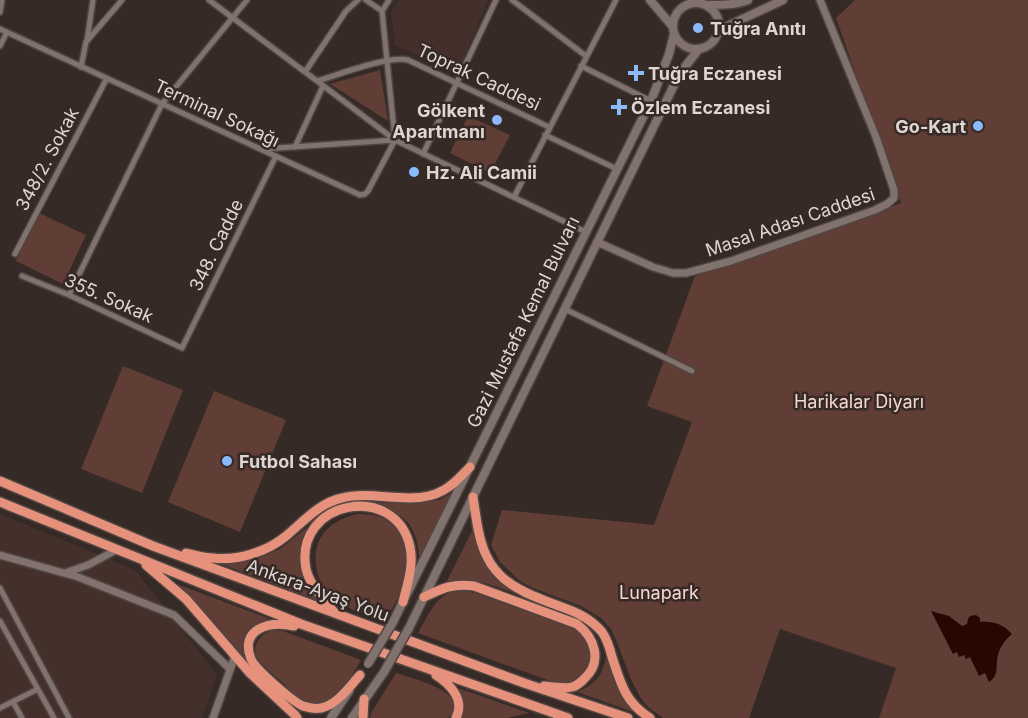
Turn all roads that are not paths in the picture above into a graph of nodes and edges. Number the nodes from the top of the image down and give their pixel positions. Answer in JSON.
{"nodes":[{"id":1,"x":2,"y":0,"type":"edge"},
{"id":2,"x":93,"y":0,"type":"edge"},
{"id":3,"x":122,"y":0,"type":"edge"},
{"id":4,"x":209,"y":0,"type":"edge"},
{"id":5,"x":247,"y":0,"type":"edge"},
{"id":6,"x":358,"y":0,"type":"edge"},
{"id":7,"x":366,"y":0,"type":"edge"},
{"id":8,"x":389,"y":0,"type":"edge"},
{"id":9,"x":495,"y":0,"type":"edge"},
{"id":10,"x":512,"y":0,"type":"edge"},
{"id":11,"x":616,"y":0,"type":"edge"},
{"id":12,"x":650,"y":0,"type":"edge"},
{"id":13,"x":683,"y":0,"type":"edge"},
{"id":14,"x":748,"y":0,"type":"edge"},
{"id":15,"x":783,"y":0,"type":"edge"},
{"id":16,"x":820,"y":0,"type":"edge"},
{"id":17,"x":693,"y":3,"type":"junction"},
{"id":18,"x":707,"y":5,"type":"junction"},
{"id":19,"x":382,"y":11,"type":"junction"},
{"id":20,"x":0,"y":12,"type":"edge"},
{"id":21,"x":232,"y":17,"type":"junction"},
{"id":22,"x":0,"y":29,"type":"edge"},
{"id":23,"x":719,"y":30,"type":"junction"},
{"id":24,"x":674,"y":31,"type":"junction"},
{"id":25,"x":7,"y":32,"type":"junction"},
{"id":26,"x":86,"y":42,"type":"junction"},
{"id":27,"x":0,"y":46,"type":"edge"},
{"id":28,"x":699,"y":49,"type":"junction"},
{"id":29,"x":586,"y":56,"type":"junction"},
{"id":30,"x":387,"y":60,"type":"junction"},
{"id":31,"x":581,"y":66,"type":"junction"},
{"id":32,"x":81,"y":67,"type":"junction"},
{"id":33,"x":305,"y":72,"type":"junction"},
{"id":34,"x":107,"y":78,"type":"junction"},
{"id":35,"x":317,"y":81,"type":"junction"},
{"id":36,"x":457,"y":83,"type":"junction"},
{"id":37,"x":323,"y":86,"type":"junction"},
{"id":38,"x":651,"y":101,"type":"junction"},
{"id":39,"x":162,"y":104,"type":"junction"},
{"id":40,"x":549,"y":126,"type":"junction"},
{"id":41,"x":545,"y":135,"type":"junction"},
{"id":42,"x":395,"y":140,"type":"junction"},
{"id":43,"x":296,"y":147,"type":"junction"},
{"id":44,"x":261,"y":149,"type":"junction"},
{"id":45,"x":423,"y":154,"type":"junction"},
{"id":46,"x":276,"y":156,"type":"junction"},
{"id":47,"x":617,"y":169,"type":"junction"},
{"id":48,"x":514,"y":197,"type":"junction"},
{"id":49,"x":586,"y":232,"type":"junction"},
{"id":50,"x":597,"y":242,"type":"junction"},
{"id":51,"x":15,"y":255,"type":"dead end"},
{"id":52,"x":22,"y":276,"type":"dead end"},
{"id":53,"x":69,"y":295,"type":"junction"},
{"id":54,"x":565,"y":309,"type":"junction"},
{"id":55,"x":182,"y":348,"type":"joint"},
{"id":56,"x":692,"y":371,"type":"dead end"},
{"id":57,"x":470,"y":467,"type":"junction"},
{"id":58,"x":0,"y":481,"type":"edge"},
{"id":59,"x":473,"y":497,"type":"junction"},
{"id":60,"x":0,"y":502,"type":"edge"},
{"id":61,"x":153,"y":546,"type":"junction"},
{"id":62,"x":116,"y":550,"type":"junction"},
{"id":63,"x":0,"y":555,"type":"edge"},
{"id":64,"x":140,"y":560,"type":"junction"},
{"id":65,"x":65,"y":573,"type":"junction"},
{"id":66,"x":0,"y":588,"type":"edge"},
{"id":67,"x":424,"y":597,"type":"junction"},
{"id":68,"x":403,"y":602,"type":"junction"},
{"id":69,"x":336,"y":614,"type":"junction"},
{"id":70,"x":0,"y":621,"type":"edge"},
{"id":71,"x":325,"y":633,"type":"junction"},
{"id":72,"x":236,"y":656,"type":"junction"},
{"id":73,"x":421,"y":666,"type":"junction"},
{"id":74,"x":230,"y":669,"type":"junction"},
{"id":75,"x":360,"y":675,"type":"junction"},
{"id":76,"x":524,"y":683,"type":"junction"},
{"id":77,"x":38,"y":689,"type":"junction"},
{"id":78,"x":364,"y":699,"type":"junction"},
{"id":79,"x":14,"y":702,"type":"junction"},
{"id":80,"x":0,"y":708,"type":"edge"},
{"id":81,"x":22,"y":718,"type":"edge"},
{"id":82,"x":54,"y":718,"type":"edge"},
{"id":83,"x":69,"y":718,"type":"edge"},
{"id":84,"x":213,"y":718,"type":"edge"},
{"id":85,"x":297,"y":718,"type":"edge"},
{"id":86,"x":331,"y":718,"type":"edge"},
{"id":87,"x":352,"y":718,"type":"edge"},
{"id":88,"x":363,"y":718,"type":"edge"},
{"id":89,"x":456,"y":718,"type":"edge"},
{"id":90,"x":568,"y":718,"type":"edge"},
{"id":91,"x":628,"y":718,"type":"edge"},
{"id":92,"x":650,"y":718,"type":"edge"}],
"edges":[{"from":1,"to":20,"type":"street"},
{"from":2,"to":26,"type":"street"},
{"from":3,"to":26,"type":"street"},
{"from":4,"to":21,"type":"street"},
{"from":5,"to":21,"type":"street"},
{"from":6,"to":33,"type":"street"},
{"from":7,"to":19,"type":"street"},
{"from":8,"to":19,"type":"street"},
{"from":9,"to":36,"type":"street"},
{"from":10,"to":29,"type":"street"},
{"from":11,"to":29,"type":"street"},
{"from":12,"to":24,"type":"main road"},
{"from":13,"to":17,"type":"main road"},
{"from":14,"to":18,"type":"main road"},
{"from":15,"to":23,"type":"main road"},
{"from":16,"to":50,"type":"street","name":"Masal Adası Caddesi"},
{"from":17,"to":18,"type":"main road"},
{"from":17,"to":24,"type":"main road"},
{"from":18,"to":23,"type":"main road"},
{"from":19,"to":30,"type":"street"},
{"from":21,"to":33,"type":"street"},
{"from":21,"to":39,"type":"street"},
{"from":22,"to":25,"type":"street","name":"Terminal Sokağı"},
{"from":23,"to":28,"type":"main road"},
{"from":24,"to":28,"type":"main road"},
{"from":24,"to":38,"type":"main road","name":"Gazi Mustafa Kemal Bulvarı"},
{"from":25,"to":27,"type":"street"},
{"from":25,"to":32,"type":"street","name":"Terminal Sokağı"},
{"from":26,"to":32,"type":"street"},
{"from":28,"to":50,"type":"main road","name":"Gazi Mustafa Kemal Bulvarı"},
{"from":29,"to":31,"type":"street"},
{"from":30,"to":35,"type":"street","name":"Toprak Caddesi"},
{"from":30,"to":36,"type":"street","name":"Toprak Caddesi"},
{"from":30,"to":42,"type":"street"},
{"from":31,"to":38,"type":"street"},
{"from":31,"to":40,"type":"street"},
{"from":32,"to":34,"type":"street","name":"Terminal Sokağı"},
{"from":33,"to":35,"type":"street"},
{"from":34,"to":39,"type":"street","name":"Terminal Sokağı"},
{"from":34,"to":51,"type":"street","name":"348/2. Sokak"},
{"from":35,"to":37,"type":"street"},
{"from":36,"to":40,"type":"street","name":"Toprak Caddesi"},
{"from":36,"to":45,"type":"street"},
{"from":37,"to":42,"type":"street"},
{"from":37,"to":43,"type":"street"},
{"from":38,"to":47,"type":"main road","name":"Gazi Mustafa Kemal Bulvarı"},
{"from":39,"to":44,"type":"street","name":"Terminal Sokağı"},
{"from":39,"to":53,"type":"street"},
{"from":40,"to":41,"type":"street"},
{"from":41,"to":47,"type":"street"},
{"from":41,"to":48,"type":"street"},
{"from":42,"to":43,"type":"street"},
{"from":42,"to":45,"type":"street"},
{"from":42,"to":46,"type":"street","name":"Terminal Sokağı"},
{"from":43,"to":44,"type":"street"},
{"from":44,"to":46,"type":"street","name":"Terminal Sokağı"},
{"from":45,"to":48,"type":"street"},
{"from":46,"to":55,"type":"street","name":"348. Cadde"},
{"from":47,"to":49,"type":"main road","name":"Gazi Mustafa Kemal Bulvarı"},
{"from":48,"to":49,"type":"street"},
{"from":49,"to":57,"type":"main road","name":"Gazi Mustafa Kemal Bulvarı"},
{"from":50,"to":54,"type":"main road","name":"Gazi Mustafa Kemal Bulvarı"},
{"from":52,"to":53,"type":"street","name":"355. Sokak"},
{"from":53,"to":55,"type":"street","name":"355. Sokak"},
{"from":54,"to":56,"type":"street"},
{"from":54,"to":59,"type":"main road","name":"Gazi Mustafa Kemal Bulvarı"},
{"from":57,"to":61,"type":"highway"},
{"from":57,"to":68,"type":"main road","name":"Gazi Mustafa Kemal Bulvarı"},
{"from":58,"to":61,"type":"highway","name":"Ankara-Ayaş Yolu"},
{"from":59,"to":67,"type":"main road","name":"Gazi Mustafa Kemal Bulvarı"},
{"from":59,"to":92,"type":"highway"},
{"from":60,"to":62,"type":"highway","name":"Ankara-Ayaş Yolu"},
{"from":61,"to":69,"type":"highway","name":"Ankara-Ayaş Yolu"},
{"from":62,"to":64,"type":"highway","name":"Ankara-Ayaş Yolu"},
{"from":62,"to":65,"type":"street"},
{"from":63,"to":65,"type":"street"},
{"from":64,"to":71,"type":"highway","name":"Ankara-Ayaş Yolu"},
{"from":64,"to":72,"type":"highway"},
{"from":65,"to":74,"type":"street"},
{"from":66,"to":83,"type":"street"},
{"from":67,"to":76,"type":"highway"},
{"from":67,"to":78,"type":"main road","name":"Gazi Mustafa Kemal Bulvarı","bridge":true},
{"from":68,"to":69,"type":"highway"},
{"from":68,"to":75,"type":"main road","name":"Gazi Mustafa Kemal Bulvarı","bridge":true},
{"from":69,"to":76,"type":"highway","name":"Ankara-Ayaş Yolu"},
{"from":70,"to":77,"type":"street"},
{"from":71,"to":73,"type":"highway","name":"Ankara-Ayaş Yolu"},
{"from":71,"to":75,"type":"highway"},
{"from":72,"to":74,"type":"street"},
{"from":72,"to":85,"type":"highway"},
{"from":73,"to":89,"type":"highway"},
{"from":73,"to":90,"type":"highway","name":"Ankara-Ayaş Yolu"},
{"from":74,"to":84,"type":"street"},
{"from":75,"to":86,"type":"main road","name":"Gazi Mustafa Kemal Bulvarı"},
{"from":76,"to":91,"type":"highway","name":"Ankara-Ayaş Yolu"},
{"from":77,"to":79,"type":"street"},
{"from":77,"to":82,"type":"street"},
{"from":78,"to":87,"type":"main road","name":"Gazi Mustafa Kemal Bulvarı"},
{"from":78,"to":88,"type":"highway"},
{"from":79,"to":80,"type":"street"},
{"from":79,"to":81,"type":"street"}]}
